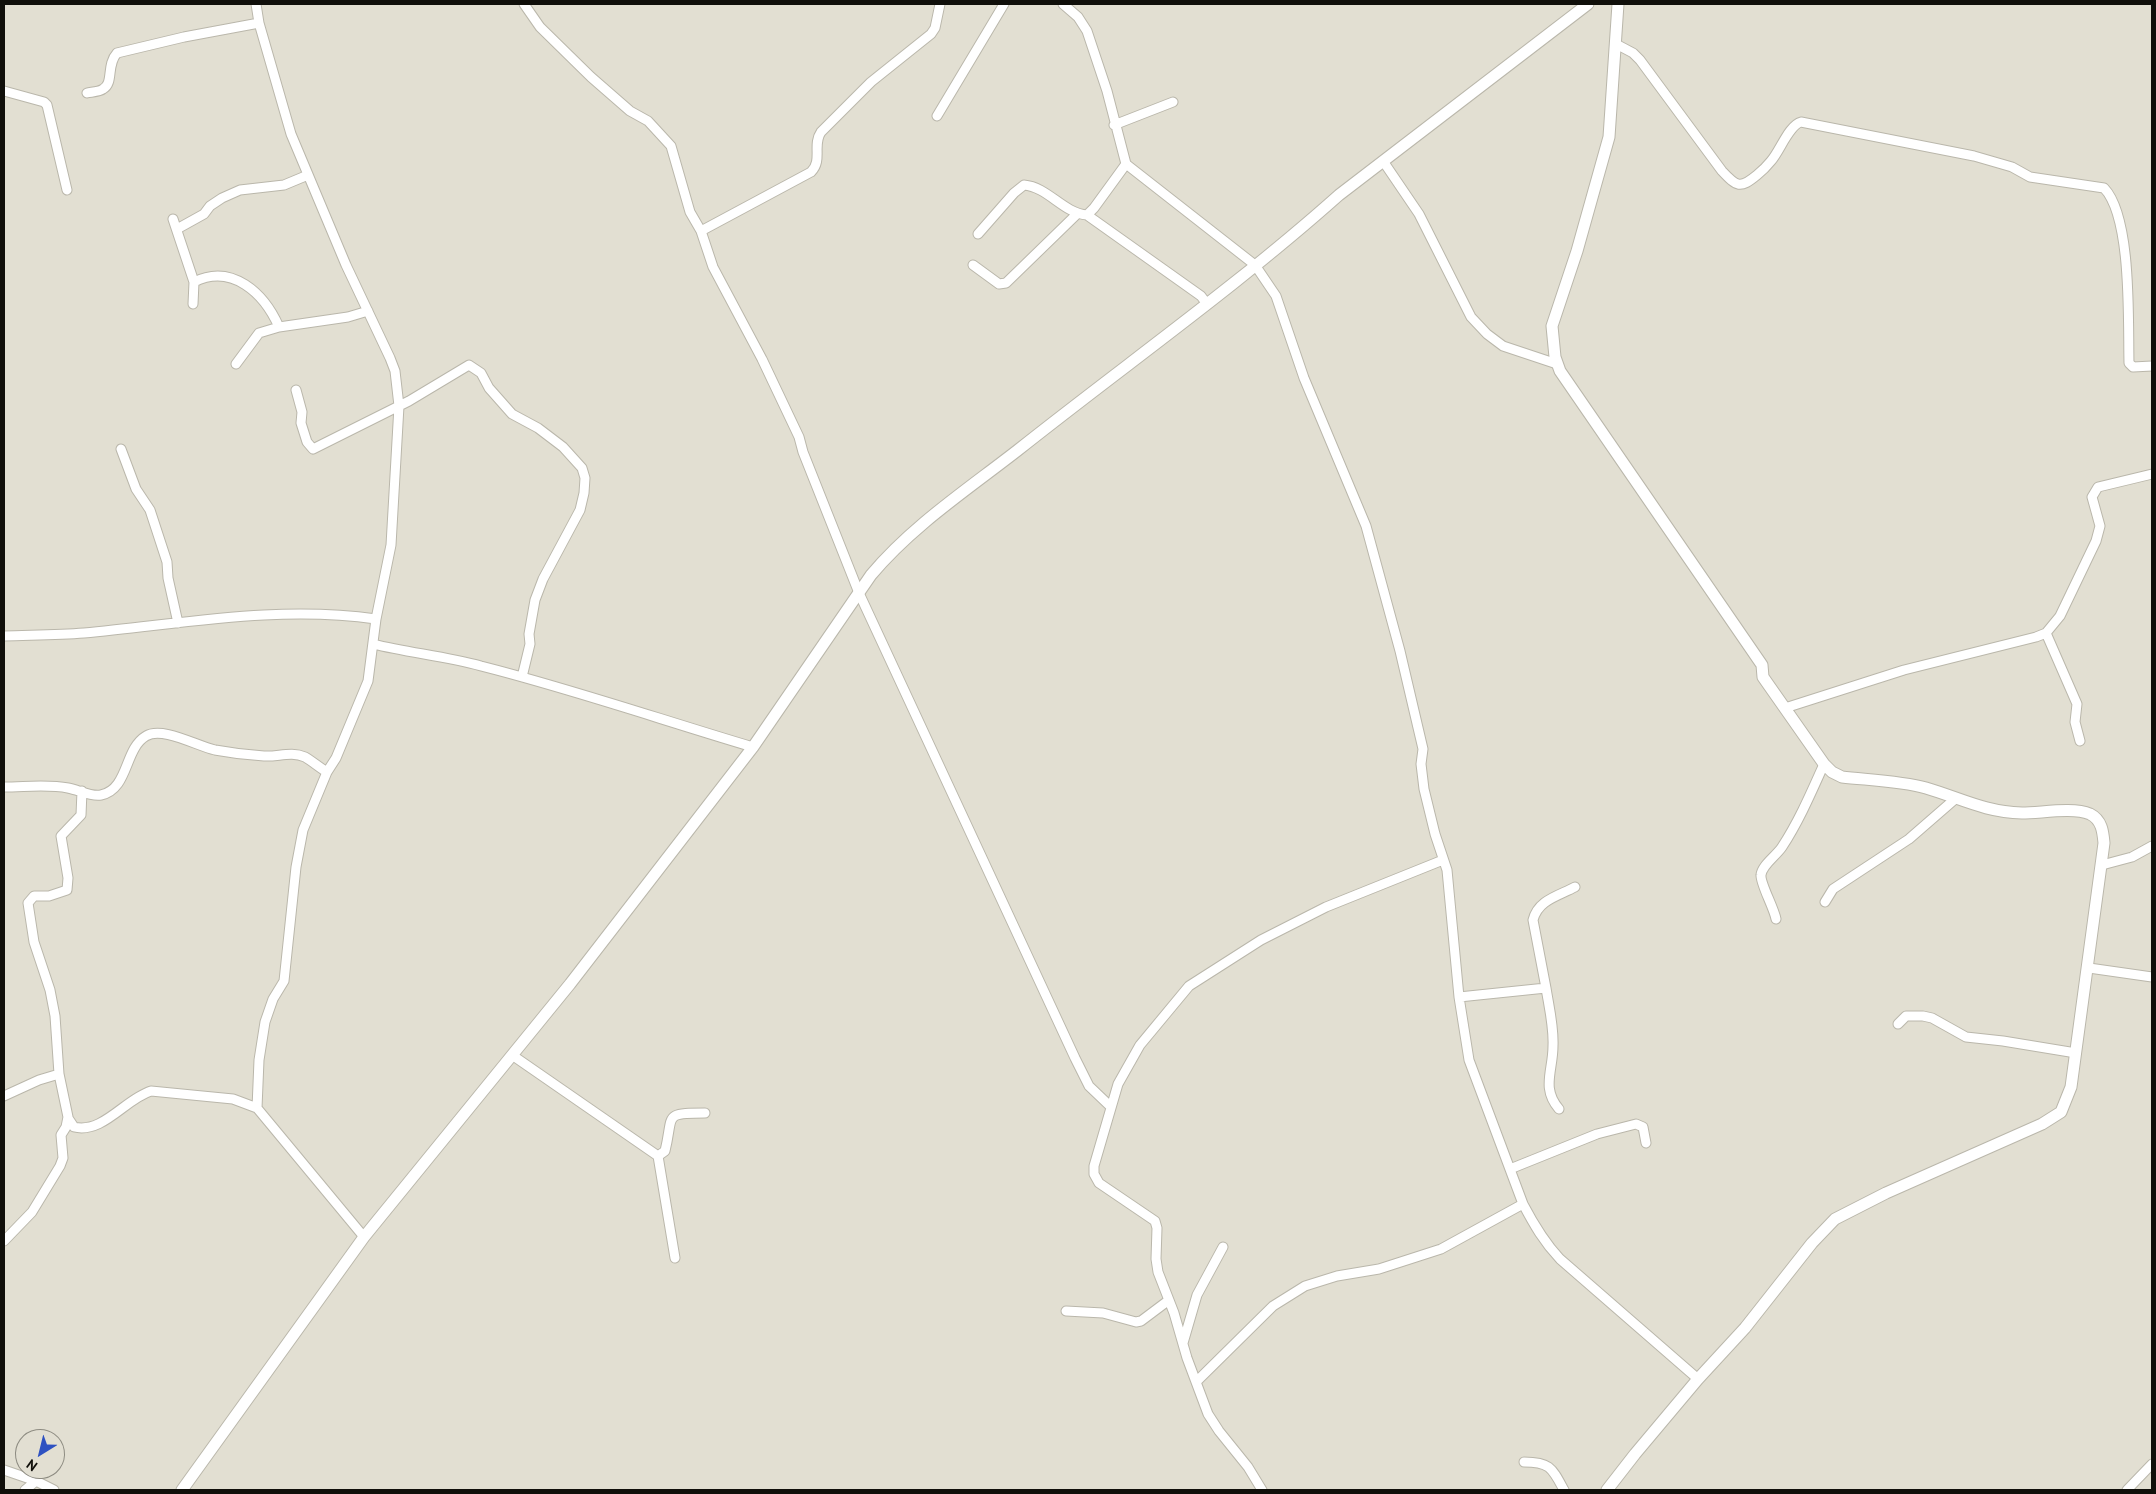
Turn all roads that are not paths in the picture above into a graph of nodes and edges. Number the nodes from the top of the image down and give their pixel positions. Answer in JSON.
{"nodes":[{"id":1,"x":256,"y":4,"type":"edge"},
{"id":2,"x":524,"y":4,"type":"edge"},
{"id":3,"x":940,"y":4,"type":"edge"},
{"id":4,"x":1004,"y":4,"type":"edge"},
{"id":5,"x":1063,"y":4,"type":"edge"},
{"id":6,"x":1588,"y":4,"type":"edge"},
{"id":7,"x":1618,"y":4,"type":"edge"},
{"id":8,"x":259,"y":23,"type":"junction"},
{"id":9,"x":1616,"y":44,"type":"junction"},
{"id":10,"x":4,"y":91,"type":"edge"},
{"id":11,"x":86,"y":93,"type":"dead end"},
{"id":12,"x":1173,"y":102,"type":"dead end"},
{"id":13,"x":937,"y":116,"type":"dead end"},
{"id":14,"x":1114,"y":126,"type":"junction"},
{"id":15,"x":1384,"y":161,"type":"junction"},
{"id":16,"x":1126,"y":164,"type":"junction"},
{"id":17,"x":308,"y":175,"type":"junction"},
{"id":18,"x":67,"y":190,"type":"dead end"},
{"id":19,"x":1077,"y":214,"type":"junction"},
{"id":20,"x":1087,"y":215,"type":"junction"},
{"id":21,"x":173,"y":219,"type":"dead end"},
{"id":22,"x":177,"y":229,"type":"junction"},
{"id":23,"x":701,"y":231,"type":"junction"},
{"id":24,"x":978,"y":234,"type":"dead end"},
{"id":25,"x":973,"y":265,"type":"dead end"},
{"id":26,"x":1255,"y":265,"type":"junction"},
{"id":27,"x":194,"y":282,"type":"junction"},
{"id":28,"x":193,"y":304,"type":"dead end"},
{"id":29,"x":1207,"y":304,"type":"junction"},
{"id":30,"x":368,"y":311,"type":"junction"},
{"id":31,"x":279,"y":326,"type":"junction"},
{"id":32,"x":236,"y":364,"type":"dead end"},
{"id":33,"x":1557,"y":364,"type":"junction"},
{"id":34,"x":2152,"y":366,"type":"edge"},
{"id":35,"x":296,"y":390,"type":"dead end"},
{"id":36,"x":399,"y":406,"type":"junction"},
{"id":37,"x":121,"y":449,"type":"dead end"},
{"id":38,"x":2152,"y":474,"type":"edge"},
{"id":39,"x":859,"y":593,"type":"junction"},
{"id":40,"x":376,"y":619,"type":"junction"},
{"id":41,"x":178,"y":623,"type":"junction"},
{"id":42,"x":2046,"y":632,"type":"junction"},
{"id":43,"x":4,"y":636,"type":"edge"},
{"id":44,"x":373,"y":644,"type":"junction"},
{"id":45,"x":522,"y":677,"type":"junction"},
{"id":46,"x":1785,"y":708,"type":"junction"},
{"id":47,"x":2080,"y":741,"type":"dead end"},
{"id":48,"x":753,"y":747,"type":"junction"},
{"id":49,"x":1824,"y":764,"type":"junction"},
{"id":50,"x":326,"y":772,"type":"junction"},
{"id":51,"x":4,"y":787,"type":"edge"},
{"id":52,"x":82,"y":791,"type":"junction"},
{"id":53,"x":1955,"y":799,"type":"junction"},
{"id":54,"x":2152,"y":846,"type":"edge"},
{"id":55,"x":1443,"y":860,"type":"junction"},
{"id":56,"x":2102,"y":865,"type":"junction"},
{"id":57,"x":1575,"y":887,"type":"dead end"},
{"id":58,"x":1825,"y":902,"type":"dead end"},
{"id":59,"x":1776,"y":919,"type":"dead end"},
{"id":60,"x":2088,"y":968,"type":"junction"},
{"id":61,"x":2152,"y":977,"type":"edge"},
{"id":62,"x":1546,"y":988,"type":"junction"},
{"id":63,"x":1459,"y":997,"type":"junction"},
{"id":64,"x":1898,"y":1024,"type":"dead end"},
{"id":65,"x":2076,"y":1054,"type":"junction"},
{"id":66,"x":512,"y":1055,"type":"junction"},
{"id":67,"x":59,"y":1074,"type":"junction"},
{"id":68,"x":4,"y":1096,"type":"edge"},
{"id":69,"x":1111,"y":1107,"type":"junction"},
{"id":70,"x":257,"y":1108,"type":"junction"},
{"id":71,"x":1559,"y":1109,"type":"dead end"},
{"id":72,"x":704,"y":1113,"type":"dead end"},
{"id":73,"x":68,"y":1117,"type":"junction"},
{"id":74,"x":1646,"y":1143,"type":"dead end"},
{"id":75,"x":658,"y":1156,"type":"junction"},
{"id":76,"x":1510,"y":1168,"type":"junction"},
{"id":77,"x":1523,"y":1204,"type":"junction"},
{"id":78,"x":364,"y":1237,"type":"junction"},
{"id":79,"x":4,"y":1241,"type":"edge"},
{"id":80,"x":1223,"y":1247,"type":"dead end"},
{"id":81,"x":675,"y":1258,"type":"dead end"},
{"id":82,"x":1169,"y":1300,"type":"junction"},
{"id":83,"x":1066,"y":1311,"type":"dead end"},
{"id":84,"x":1183,"y":1343,"type":"junction"},
{"id":85,"x":1698,"y":1379,"type":"junction"},
{"id":86,"x":1197,"y":1381,"type":"junction"},
{"id":87,"x":1524,"y":1462,"type":"dead end"},
{"id":88,"x":2152,"y":1464,"type":"edge"},
{"id":89,"x":4,"y":1470,"type":"edge"},
{"id":90,"x":36,"y":1481,"type":"junction"},
{"id":91,"x":26,"y":1490,"type":"edge"},
{"id":92,"x":54,"y":1490,"type":"edge"},
{"id":93,"x":182,"y":1490,"type":"edge"},
{"id":94,"x":1262,"y":1490,"type":"edge"},
{"id":95,"x":1564,"y":1490,"type":"edge"},
{"id":96,"x":1607,"y":1490,"type":"edge"},
{"id":97,"x":2127,"y":1490,"type":"edge"}],
"edges":[{"from":1,"to":8,"type":"street"},
{"from":2,"to":23,"type":"street"},
{"from":3,"to":23,"type":"street"},
{"from":4,"to":13,"type":"street"},
{"from":5,"to":14,"type":"street"},
{"from":6,"to":15,"type":"street"},
{"from":7,"to":9,"type":"street"},
{"from":8,"to":11,"type":"street"},
{"from":8,"to":17,"type":"street"},
{"from":9,"to":33,"type":"street"},
{"from":9,"to":34,"type":"street"},
{"from":10,"to":18,"type":"street"},
{"from":12,"to":14,"type":"street"},
{"from":14,"to":16,"type":"street"},
{"from":15,"to":26,"type":"street"},
{"from":15,"to":33,"type":"street"},
{"from":16,"to":20,"type":"street"},
{"from":16,"to":26,"type":"street"},
{"from":17,"to":22,"type":"street"},
{"from":17,"to":30,"type":"street"},
{"from":19,"to":20,"type":"street"},
{"from":19,"to":24,"type":"street"},
{"from":19,"to":25,"type":"street"},
{"from":20,"to":29,"type":"street"},
{"from":21,"to":22,"type":"street"},
{"from":22,"to":27,"type":"street"},
{"from":23,"to":39,"type":"street"},
{"from":26,"to":29,"type":"street"},
{"from":26,"to":55,"type":"street"},
{"from":27,"to":28,"type":"street"},
{"from":27,"to":31,"type":"street"},
{"from":29,"to":39,"type":"street"},
{"from":30,"to":31,"type":"street"},
{"from":30,"to":36,"type":"street"},
{"from":31,"to":32,"type":"street"},
{"from":33,"to":46,"type":"street"},
{"from":35,"to":36,"type":"street"},
{"from":36,"to":40,"type":"street"},
{"from":36,"to":45,"type":"street"},
{"from":37,"to":41,"type":"street"},
{"from":38,"to":42,"type":"street"},
{"from":39,"to":48,"type":"street"},
{"from":39,"to":69,"type":"street"},
{"from":40,"to":41,"type":"street"},
{"from":40,"to":44,"type":"street"},
{"from":41,"to":43,"type":"street"},
{"from":42,"to":46,"type":"street"},
{"from":42,"to":47,"type":"street"},
{"from":44,"to":45,"type":"street"},
{"from":44,"to":50,"type":"street"},
{"from":45,"to":48,"type":"street"},
{"from":46,"to":49,"type":"street"},
{"from":48,"to":66,"type":"street"},
{"from":49,"to":53,"type":"street"},
{"from":49,"to":59,"type":"street"},
{"from":50,"to":52,"type":"street"},
{"from":50,"to":70,"type":"street"},
{"from":51,"to":52,"type":"street"},
{"from":52,"to":67,"type":"street"},
{"from":53,"to":56,"type":"street"},
{"from":53,"to":58,"type":"street"},
{"from":54,"to":56,"type":"street"},
{"from":55,"to":63,"type":"street"},
{"from":55,"to":69,"type":"street"},
{"from":56,"to":60,"type":"street"},
{"from":57,"to":62,"type":"street"},
{"from":60,"to":61,"type":"street"},
{"from":60,"to":65,"type":"street"},
{"from":62,"to":63,"type":"street"},
{"from":62,"to":71,"type":"street"},
{"from":63,"to":76,"type":"street"},
{"from":64,"to":65,"type":"street"},
{"from":65,"to":85,"type":"street"},
{"from":66,"to":75,"type":"street"},
{"from":66,"to":78,"type":"street"},
{"from":67,"to":68,"type":"street"},
{"from":67,"to":73,"type":"street"},
{"from":69,"to":82,"type":"street"},
{"from":70,"to":73,"type":"street"},
{"from":70,"to":78,"type":"street"},
{"from":72,"to":75,"type":"street"},
{"from":73,"to":79,"type":"street"},
{"from":74,"to":76,"type":"street"},
{"from":75,"to":81,"type":"street"},
{"from":76,"to":77,"type":"street"},
{"from":77,"to":85,"type":"street"},
{"from":77,"to":86,"type":"street"},
{"from":78,"to":93,"type":"street"},
{"from":80,"to":84,"type":"street"},
{"from":82,"to":83,"type":"street"},
{"from":82,"to":84,"type":"street"},
{"from":84,"to":86,"type":"street"},
{"from":85,"to":96,"type":"street"},
{"from":86,"to":94,"type":"street"},
{"from":87,"to":95,"type":"street"},
{"from":88,"to":97,"type":"street"},
{"from":89,"to":90,"type":"street"},
{"from":90,"to":91,"type":"street"},
{"from":90,"to":92,"type":"street"}]}
